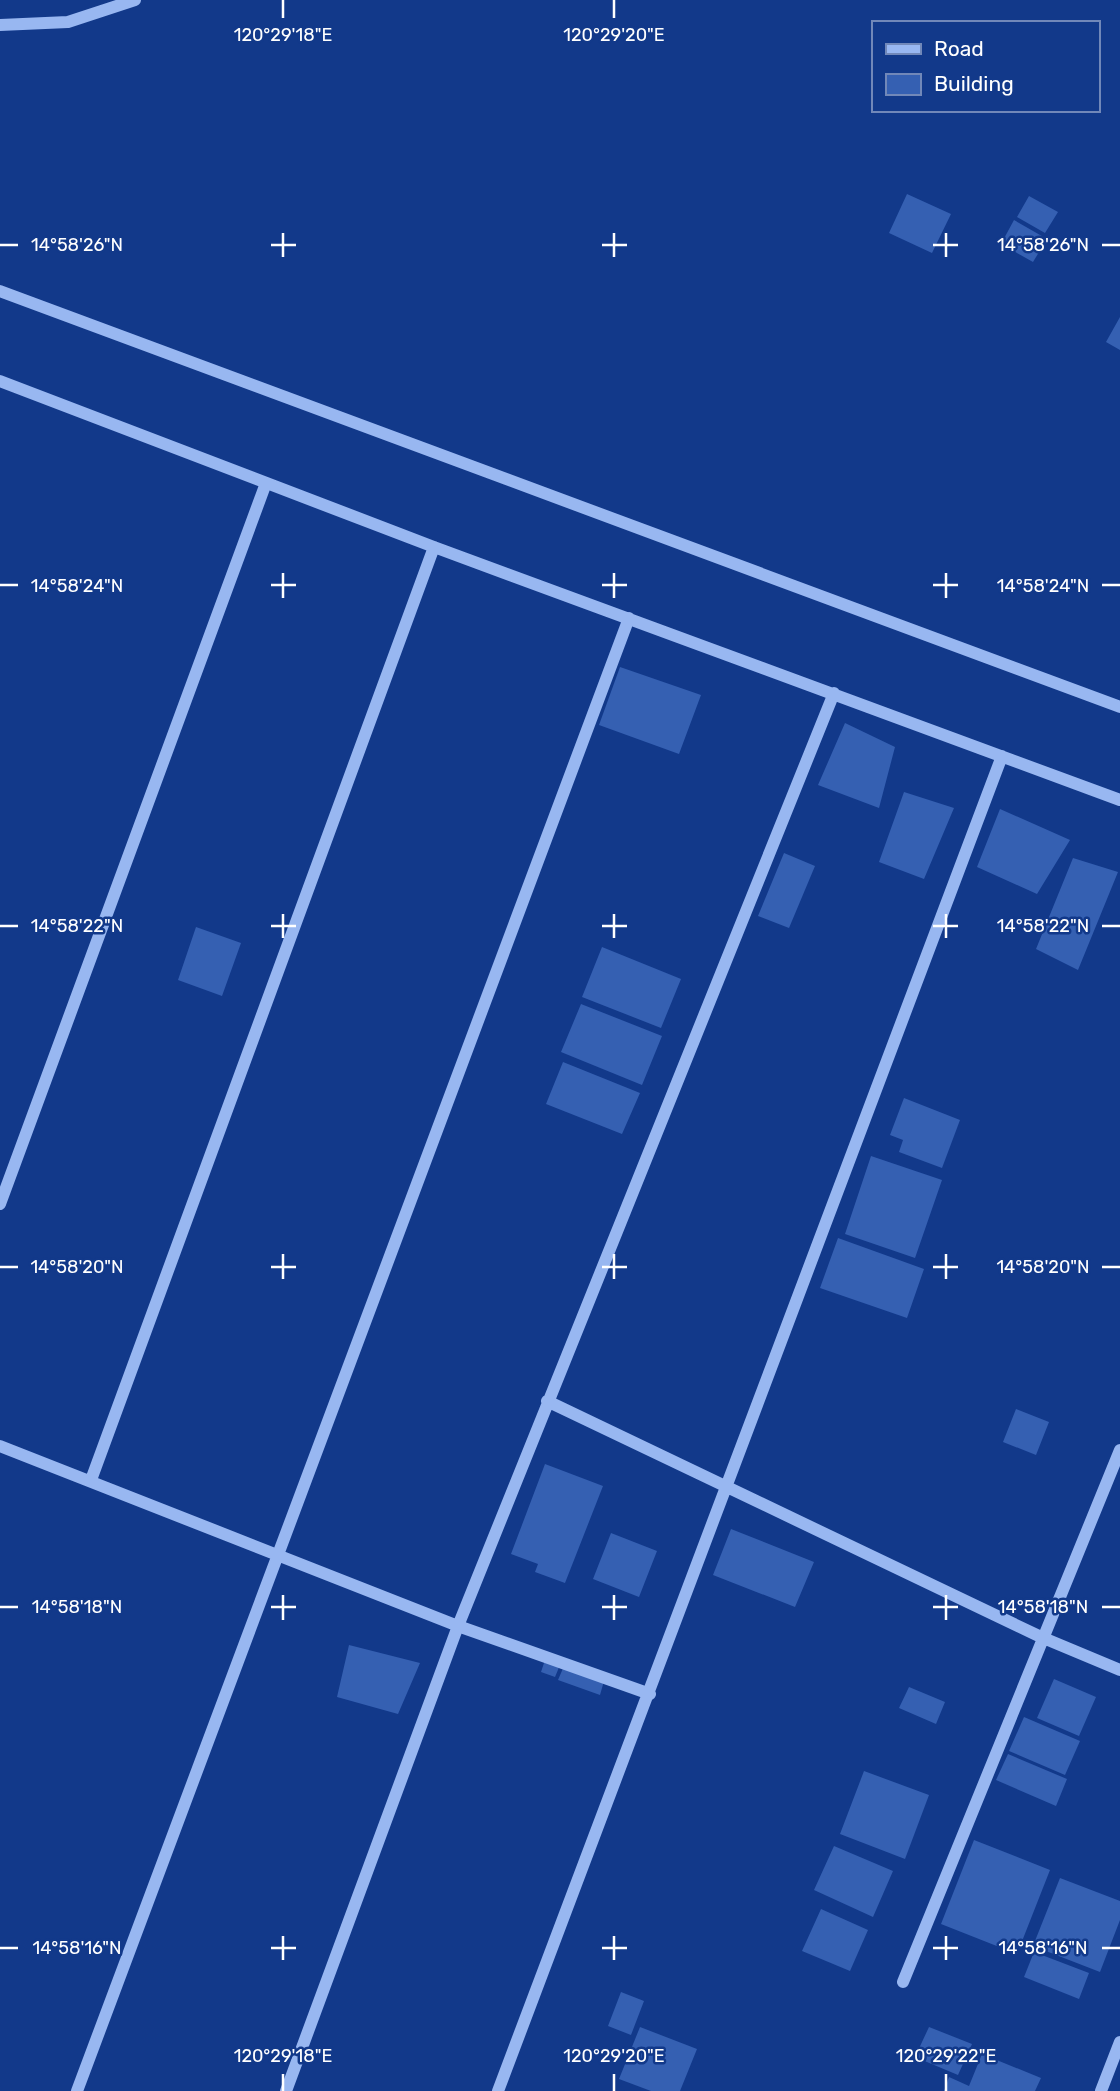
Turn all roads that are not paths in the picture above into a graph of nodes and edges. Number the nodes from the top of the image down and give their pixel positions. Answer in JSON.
{"nodes":[{"id":1,"x":135,"y":0,"type":"edge"},
{"id":2,"x":0,"y":25,"type":"edge"},
{"id":3,"x":0,"y":291,"type":"edge"},
{"id":4,"x":0,"y":381,"type":"edge"},
{"id":5,"x":266,"y":483,"type":"junction"},
{"id":6,"x":435,"y":547,"type":"junction"},
{"id":7,"x":629,"y":618,"type":"junction"},
{"id":8,"x":834,"y":693,"type":"junction"},
{"id":9,"x":1120,"y":707,"type":"edge"},
{"id":10,"x":1002,"y":755,"type":"junction"},
{"id":11,"x":1120,"y":800,"type":"edge"},
{"id":12,"x":0,"y":1204,"type":"edge"},
{"id":13,"x":547,"y":1401,"type":"junction"},
{"id":14,"x":0,"y":1446,"type":"edge"},
{"id":15,"x":1120,"y":1450,"type":"edge"},
{"id":16,"x":90,"y":1480,"type":"junction"},
{"id":17,"x":725,"y":1488,"type":"junction"},
{"id":18,"x":276,"y":1557,"type":"junction"},
{"id":19,"x":458,"y":1626,"type":"junction"},
{"id":20,"x":1041,"y":1637,"type":"junction"},
{"id":21,"x":1120,"y":1670,"type":"edge"},
{"id":22,"x":650,"y":1694,"type":"junction"},
{"id":23,"x":903,"y":1982,"type":"dead end"},
{"id":24,"x":1120,"y":2042,"type":"edge"},
{"id":25,"x":77,"y":2091,"type":"edge"},
{"id":26,"x":286,"y":2091,"type":"edge"},
{"id":27,"x":498,"y":2091,"type":"edge"},
{"id":28,"x":1101,"y":2091,"type":"edge"}],
"edges":[{"from":1,"to":2,"type":"street"},
{"from":3,"to":9,"type":"street"},
{"from":4,"to":5,"type":"street"},
{"from":5,"to":6,"type":"street"},
{"from":5,"to":12,"type":"street"},
{"from":6,"to":7,"type":"street"},
{"from":6,"to":16,"type":"street"},
{"from":7,"to":8,"type":"street"},
{"from":7,"to":18,"type":"street"},
{"from":8,"to":10,"type":"street"},
{"from":8,"to":13,"type":"street"},
{"from":10,"to":11,"type":"street"},
{"from":10,"to":17,"type":"street"},
{"from":13,"to":17,"type":"street"},
{"from":13,"to":19,"type":"street"},
{"from":14,"to":16,"type":"street"},
{"from":15,"to":20,"type":"street"},
{"from":16,"to":18,"type":"street"},
{"from":17,"to":20,"type":"street"},
{"from":17,"to":22,"type":"street"},
{"from":18,"to":19,"type":"street"},
{"from":18,"to":25,"type":"street"},
{"from":19,"to":22,"type":"street"},
{"from":19,"to":26,"type":"street"},
{"from":20,"to":21,"type":"street"},
{"from":20,"to":23,"type":"street"},
{"from":22,"to":27,"type":"street"},
{"from":24,"to":28,"type":"street"}]}
